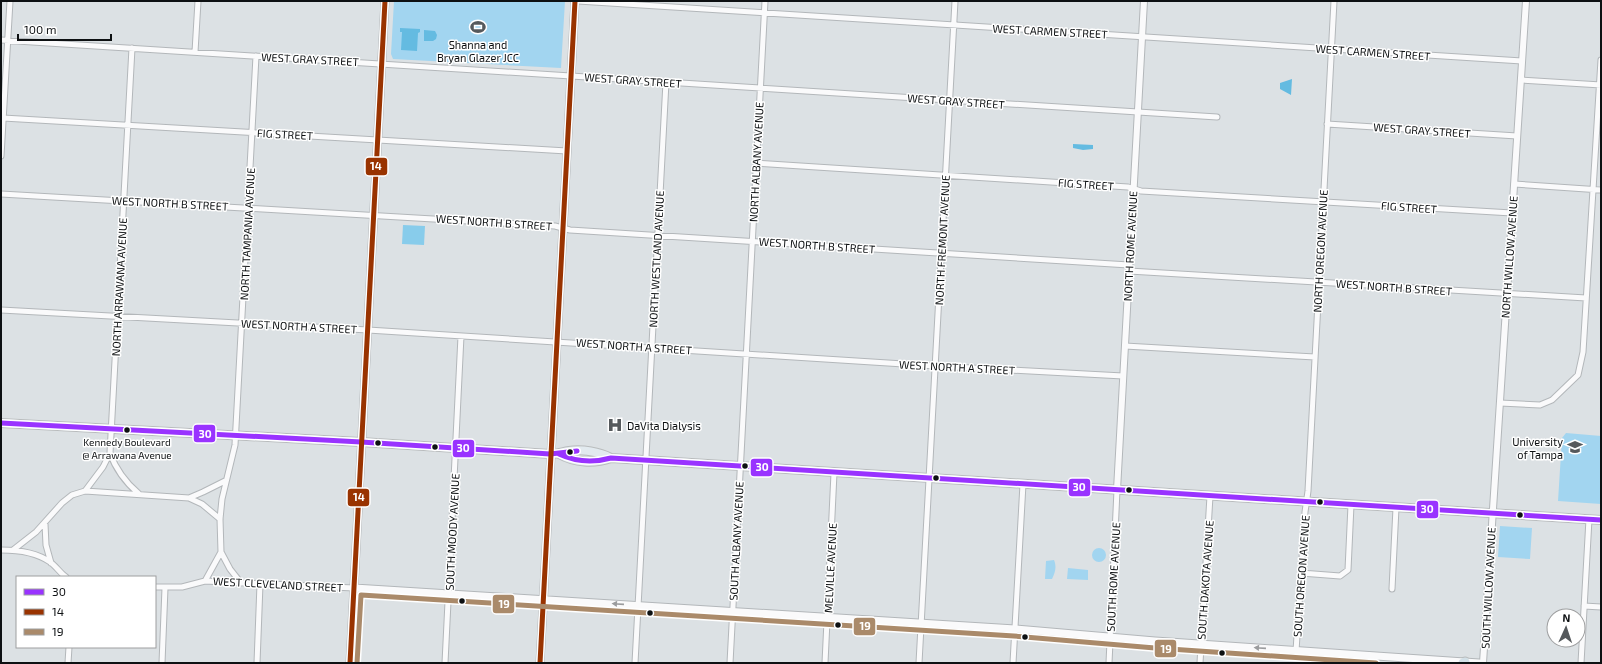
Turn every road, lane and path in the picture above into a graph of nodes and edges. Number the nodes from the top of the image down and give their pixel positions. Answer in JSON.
{"nodes":[{"id":1,"x":10,"y":1,"type":"edge"},
{"id":2,"x":198,"y":1,"type":"edge"},
{"id":3,"x":385,"y":1,"type":"edge"},
{"id":4,"x":575,"y":1,"type":"edge"},
{"id":5,"x":578,"y":1,"type":"edge"},
{"id":6,"x":765,"y":1,"type":"edge"},
{"id":7,"x":955,"y":1,"type":"edge"},
{"id":8,"x":1144,"y":1,"type":"edge"},
{"id":9,"x":1334,"y":1,"type":"edge"},
{"id":10,"x":1526,"y":1,"type":"edge"},
{"id":11,"x":764,"y":13,"type":"junction"},
{"id":12,"x":954,"y":25,"type":"junction"},
{"id":13,"x":1142,"y":36,"type":"junction"},
{"id":14,"x":1,"y":40,"type":"edge"},
{"id":15,"x":8,"y":40,"type":"junction"},
{"id":16,"x":132,"y":48,"type":"junction"},
{"id":17,"x":1331,"y":49,"type":"junction"},
{"id":18,"x":195,"y":52,"type":"junction"},
{"id":19,"x":256,"y":56,"type":"junction"},
{"id":20,"x":1601,"y":60,"type":"edge"},
{"id":21,"x":1522,"y":61,"type":"junction"},
{"id":22,"x":382,"y":64,"type":"junction"},
{"id":23,"x":571,"y":76,"type":"junction"},
{"id":24,"x":1521,"y":80,"type":"junction"},
{"id":25,"x":666,"y":82,"type":"junction"},
{"id":26,"x":1600,"y":85,"type":"edge"},
{"id":27,"x":760,"y":88,"type":"junction"},
{"id":28,"x":950,"y":100,"type":"junction"},
{"id":29,"x":1138,"y":113,"type":"junction"},
{"id":30,"x":1217,"y":117,"type":"dead end"},
{"id":31,"x":3,"y":118,"type":"junction"},
{"id":32,"x":1327,"y":124,"type":"junction"},
{"id":33,"x":128,"y":125,"type":"junction"},
{"id":34,"x":252,"y":132,"type":"junction"},
{"id":35,"x":1517,"y":136,"type":"junction"},
{"id":36,"x":378,"y":139,"type":"junction"},
{"id":37,"x":567,"y":151,"type":"junction"},
{"id":38,"x":1,"y":156,"type":"edge"},
{"id":39,"x":756,"y":163,"type":"junction"},
{"id":40,"x":945,"y":175,"type":"junction"},
{"id":41,"x":1514,"y":184,"type":"junction"},
{"id":42,"x":1134,"y":189,"type":"junction"},
{"id":43,"x":1594,"y":190,"type":"junction"},
{"id":44,"x":1601,"y":190,"type":"edge"},
{"id":45,"x":1,"y":194,"type":"edge"},
{"id":46,"x":124,"y":200,"type":"junction"},
{"id":47,"x":1322,"y":201,"type":"junction"},
{"id":48,"x":248,"y":207,"type":"junction"},
{"id":49,"x":1512,"y":213,"type":"junction"},
{"id":50,"x":374,"y":214,"type":"junction"},
{"id":51,"x":563,"y":228,"type":"junction"},
{"id":52,"x":657,"y":235,"type":"junction"},
{"id":53,"x":752,"y":241,"type":"junction"},
{"id":54,"x":941,"y":253,"type":"junction"},
{"id":55,"x":1129,"y":268,"type":"junction"},
{"id":56,"x":1319,"y":283,"type":"junction"},
{"id":57,"x":1507,"y":294,"type":"junction"},
{"id":58,"x":1586,"y":298,"type":"junction"},
{"id":59,"x":1,"y":310,"type":"edge"},
{"id":60,"x":117,"y":316,"type":"junction"},
{"id":61,"x":242,"y":323,"type":"junction"},
{"id":62,"x":368,"y":330,"type":"junction"},
{"id":63,"x":462,"y":336,"type":"junction"},
{"id":64,"x":557,"y":342,"type":"junction"},
{"id":65,"x":1125,"y":346,"type":"junction"},
{"id":66,"x":651,"y":347,"type":"junction"},
{"id":67,"x":746,"y":354,"type":"junction"},
{"id":68,"x":1315,"y":357,"type":"junction"},
{"id":69,"x":935,"y":366,"type":"junction"},
{"id":70,"x":1123,"y":376,"type":"junction"},
{"id":71,"x":1500,"y":403,"type":"junction"},
{"id":72,"x":1,"y":423,"type":"edge"},
{"id":73,"x":111,"y":429,"type":"junction"},
{"id":74,"x":236,"y":436,"type":"junction"},
{"id":75,"x":361,"y":442,"type":"junction"},
{"id":76,"x":456,"y":448,"type":"junction"},
{"id":77,"x":110,"y":453,"type":"junction"},
{"id":78,"x":550,"y":454,"type":"junction"},
{"id":79,"x":645,"y":461,"type":"junction"},
{"id":80,"x":740,"y":467,"type":"junction"},
{"id":81,"x":834,"y":472,"type":"junction"},
{"id":82,"x":929,"y":478,"type":"junction"},
{"id":83,"x":225,"y":480,"type":"junction"},
{"id":84,"x":1023,"y":484,"type":"junction"},
{"id":85,"x":85,"y":490,"type":"junction"},
{"id":86,"x":1117,"y":490,"type":"junction"},
{"id":87,"x":139,"y":494,"type":"junction"},
{"id":88,"x":1210,"y":496,"type":"junction"},
{"id":89,"x":189,"y":498,"type":"junction"},
{"id":90,"x":1306,"y":502,"type":"junction"},
{"id":91,"x":1351,"y":505,"type":"junction"},
{"id":92,"x":1396,"y":508,"type":"junction"},
{"id":93,"x":1492,"y":514,"type":"junction"},
{"id":94,"x":220,"y":519,"type":"junction"},
{"id":95,"x":1589,"y":519,"type":"junction"},
{"id":96,"x":1601,"y":520,"type":"edge"},
{"id":97,"x":45,"y":524,"type":"junction"},
{"id":98,"x":1,"y":550,"type":"edge"},
{"id":99,"x":13,"y":550,"type":"junction"},
{"id":100,"x":221,"y":552,"type":"junction"},
{"id":101,"x":51,"y":563,"type":"junction"},
{"id":102,"x":1301,"y":573,"type":"junction"},
{"id":103,"x":65,"y":576,"type":"edge"},
{"id":104,"x":206,"y":580,"type":"junction"},
{"id":105,"x":241,"y":583,"type":"junction"},
{"id":106,"x":260,"y":584,"type":"junction"},
{"id":107,"x":156,"y":587,"type":"edge"},
{"id":108,"x":165,"y":588,"type":"junction"},
{"id":109,"x":354,"y":588,"type":"junction"},
{"id":110,"x":1392,"y":589,"type":"dead end"},
{"id":111,"x":448,"y":594,"type":"junction"},
{"id":112,"x":543,"y":599,"type":"junction"},
{"id":113,"x":638,"y":605,"type":"junction"},
{"id":114,"x":1584,"y":606,"type":"junction"},
{"id":115,"x":1601,"y":606,"type":"edge"},
{"id":116,"x":732,"y":611,"type":"junction"},
{"id":117,"x":827,"y":617,"type":"junction"},
{"id":118,"x":921,"y":623,"type":"junction"},
{"id":119,"x":1015,"y":629,"type":"junction"},
{"id":120,"x":1110,"y":638,"type":"junction"},
{"id":121,"x":1202,"y":644,"type":"junction"},
{"id":122,"x":69,"y":648,"type":"edge"},
{"id":123,"x":1296,"y":651,"type":"junction"},
{"id":124,"x":68,"y":663,"type":"edge"},
{"id":125,"x":162,"y":663,"type":"edge"},
{"id":126,"x":257,"y":663,"type":"edge"},
{"id":127,"x":350,"y":663,"type":"edge"},
{"id":128,"x":445,"y":663,"type":"edge"},
{"id":129,"x":540,"y":663,"type":"edge"},
{"id":130,"x":635,"y":663,"type":"edge"},
{"id":131,"x":730,"y":663,"type":"edge"},
{"id":132,"x":825,"y":663,"type":"edge"},
{"id":133,"x":919,"y":663,"type":"edge"},
{"id":134,"x":1013,"y":663,"type":"edge"},
{"id":135,"x":1109,"y":663,"type":"edge"},
{"id":136,"x":1200,"y":663,"type":"edge"},
{"id":137,"x":1464,"y":663,"type":"edge"},
{"id":138,"x":1479,"y":663,"type":"edge"},
{"id":139,"x":1484,"y":663,"type":"edge"},
{"id":140,"x":1581,"y":663,"type":"edge"}],
"edges":[{"from":1,"to":15,"type":"street"},
{"from":2,"to":18,"type":"street"},
{"from":3,"to":22,"type":"main road"},
{"from":4,"to":23,"type":"main road"},
{"from":5,"to":11,"type":"street","name":"WEST CARMEN STREET"},
{"from":6,"to":11,"type":"street","name":"NORTH ALBANY AVENUE"},
{"from":7,"to":12,"type":"street","name":"NORTH FREMONT AVENUE"},
{"from":8,"to":13,"type":"street","name":"NORTH ROME AVENUE"},
{"from":9,"to":17,"type":"street","name":"NORTH OREGON AVENUE"},
{"from":10,"to":21,"type":"street","name":"NORTH WILLOW AVENUE"},
{"from":11,"to":12,"type":"street","name":"WEST CARMEN STREET"},
{"from":11,"to":27,"type":"street","name":"NORTH ALBANY AVENUE"},
{"from":12,"to":13,"type":"street","name":"WEST CARMEN STREET"},
{"from":12,"to":28,"type":"street","name":"NORTH FREMONT AVENUE"},
{"from":13,"to":17,"type":"street","name":"WEST CARMEN STREET"},
{"from":13,"to":29,"type":"street","name":"NORTH ROME AVENUE"},
{"from":14,"to":15,"type":"street","name":"WEST GRAY STREET"},
{"from":15,"to":16,"type":"street","name":"WEST GRAY STREET"},
{"from":15,"to":31,"type":"street"},
{"from":16,"to":18,"type":"street","name":"WEST GRAY STREET"},
{"from":16,"to":33,"type":"street","name":"NORTH ARRAWANA AVENUE"},
{"from":17,"to":21,"type":"street","name":"WEST CARMEN STREET"},
{"from":17,"to":32,"type":"street","name":"NORTH OREGON AVENUE"},
{"from":18,"to":19,"type":"street","name":"WEST GRAY STREET"},
{"from":19,"to":22,"type":"street","name":"WEST GRAY STREET"},
{"from":19,"to":34,"type":"street","name":"NORTH TAMPANIA AVENUE"},
{"from":20,"to":26,"type":"street"},
{"from":21,"to":24,"type":"street","name":"NORTH WILLOW AVENUE"},
{"from":22,"to":23,"type":"street","name":"WEST GRAY STREET"},
{"from":22,"to":36,"type":"main road"},
{"from":23,"to":25,"type":"street","name":"WEST GRAY STREET"},
{"from":23,"to":37,"type":"main road"},
{"from":24,"to":26,"type":"street"},
{"from":24,"to":35,"type":"street","name":"NORTH WILLOW AVENUE"},
{"from":25,"to":27,"type":"street","name":"WEST GRAY STREET"},
{"from":25,"to":52,"type":"street","name":"NORTH WESTLAND AVENUE"},
{"from":26,"to":43,"type":"street"},
{"from":27,"to":28,"type":"street","name":"WEST GRAY STREET"},
{"from":27,"to":39,"type":"street","name":"NORTH ALBANY AVENUE"},
{"from":28,"to":29,"type":"street","name":"WEST GRAY STREET"},
{"from":28,"to":40,"type":"street","name":"NORTH FREMONT AVENUE"},
{"from":29,"to":30,"type":"street","name":"WEST GRAY STREET"},
{"from":29,"to":42,"type":"street","name":"NORTH ROME AVENUE"},
{"from":31,"to":33,"type":"street","name":"FIG STREET"},
{"from":31,"to":38,"type":"street"},
{"from":32,"to":35,"type":"street","name":"WEST GRAY STREET"},
{"from":32,"to":47,"type":"street","name":"NORTH OREGON AVENUE"},
{"from":33,"to":34,"type":"street","name":"FIG STREET"},
{"from":33,"to":46,"type":"street","name":"NORTH ARRAWANA AVENUE"},
{"from":34,"to":36,"type":"street","name":"FIG STREET"},
{"from":34,"to":48,"type":"street","name":"NORTH TAMPANIA AVENUE"},
{"from":35,"to":41,"type":"street","name":"NORTH WILLOW AVENUE"},
{"from":36,"to":37,"type":"street","name":"FIG STREET"},
{"from":36,"to":50,"type":"main road"},
{"from":37,"to":51,"type":"main road"},
{"from":39,"to":40,"type":"street","name":"FIG STREET"},
{"from":39,"to":53,"type":"street","name":"NORTH ALBANY AVENUE"},
{"from":40,"to":42,"type":"street","name":"FIG STREET"},
{"from":40,"to":54,"type":"street","name":"NORTH FREMONT AVENUE"},
{"from":41,"to":43,"type":"street"},
{"from":41,"to":49,"type":"street","name":"NORTH WILLOW AVENUE"},
{"from":42,"to":47,"type":"street","name":"FIG STREET"},
{"from":42,"to":55,"type":"street","name":"NORTH ROME AVENUE"},
{"from":43,"to":44,"type":"street"},
{"from":43,"to":58,"type":"street"},
{"from":45,"to":46,"type":"street","name":"WEST NORTH B STREET"},
{"from":46,"to":48,"type":"street","name":"WEST NORTH B STREET"},
{"from":46,"to":60,"type":"street","name":"NORTH ARRAWANA AVENUE"},
{"from":47,"to":49,"type":"street","name":"FIG STREET"},
{"from":47,"to":56,"type":"street","name":"NORTH OREGON AVENUE"},
{"from":48,"to":50,"type":"street","name":"WEST NORTH B STREET"},
{"from":48,"to":61,"type":"street","name":"NORTH TAMPANIA AVENUE"},
{"from":49,"to":57,"type":"street","name":"NORTH WILLOW AVENUE"},
{"from":50,"to":51,"type":"street","name":"WEST NORTH B STREET"},
{"from":50,"to":62,"type":"main road"},
{"from":51,"to":52,"type":"street","name":"WEST NORTH B STREET"},
{"from":51,"to":64,"type":"main road"},
{"from":52,"to":53,"type":"street","name":"WEST NORTH B STREET"},
{"from":52,"to":66,"type":"street","name":"NORTH WESTLAND AVENUE"},
{"from":53,"to":54,"type":"street","name":"WEST NORTH B STREET"},
{"from":53,"to":67,"type":"street","name":"NORTH ALBANY AVENUE"},
{"from":54,"to":55,"type":"street","name":"WEST NORTH B STREET"},
{"from":54,"to":69,"type":"street","name":"NORTH FREMONT AVENUE"},
{"from":55,"to":56,"type":"street","name":"WEST NORTH B STREET"},
{"from":55,"to":65,"type":"street","name":"NORTH ROME AVENUE"},
{"from":56,"to":57,"type":"street","name":"WEST NORTH B STREET"},
{"from":56,"to":68,"type":"street","name":"NORTH OREGON AVENUE"},
{"from":57,"to":58,"type":"street","name":"WEST NORTH B STREET"},
{"from":57,"to":71,"type":"street","name":"NORTH WILLOW AVENUE"},
{"from":58,"to":71,"type":"street"},
{"from":59,"to":60,"type":"street","name":"WEST NORTH A STREET"},
{"from":60,"to":61,"type":"street","name":"WEST NORTH A STREET"},
{"from":60,"to":73,"type":"street","name":"NORTH ARRAWANA AVENUE"},
{"from":61,"to":62,"type":"street","name":"WEST NORTH A STREET"},
{"from":61,"to":74,"type":"street","name":"NORTH TAMPANIA AVENUE"},
{"from":62,"to":63,"type":"street","name":"WEST NORTH A STREET"},
{"from":62,"to":75,"type":"main road"},
{"from":63,"to":64,"type":"street","name":"WEST NORTH A STREET"},
{"from":63,"to":76,"type":"street","name":"SOUTH MOODY AVENUE"},
{"from":64,"to":66,"type":"street","name":"WEST NORTH A STREET"},
{"from":64,"to":78,"type":"main road"},
{"from":65,"to":68,"type":"street"},
{"from":65,"to":70,"type":"street","name":"NORTH ROME AVENUE"},
{"from":66,"to":67,"type":"street","name":"WEST NORTH A STREET"},
{"from":66,"to":79,"type":"street","name":"NORTH WESTLAND AVENUE"},
{"from":67,"to":69,"type":"street","name":"WEST NORTH A STREET"},
{"from":67,"to":80,"type":"street","name":"NORTH ALBANY AVENUE"},
{"from":68,"to":90,"type":"street","name":"NORTH OREGON AVENUE"},
{"from":69,"to":70,"type":"street","name":"WEST NORTH A STREET"},
{"from":69,"to":82,"type":"street","name":"NORTH FREMONT AVENUE"},
{"from":70,"to":86,"type":"street","name":"NORTH ROME AVENUE"},
{"from":71,"to":93,"type":"street","name":"NORTH WILLOW AVENUE"},
{"from":72,"to":73,"type":"main road"},
{"from":73,"to":74,"type":"main road"},
{"from":73,"to":77,"type":"street","name":"NORTH ARRAWANA AVENUE"},
{"from":74,"to":75,"type":"main road"},
{"from":74,"to":83,"type":"street","name":"NORTH TAMPANIA AVENUE"},
{"from":75,"to":76,"type":"main road"},
{"from":75,"to":109,"type":"main road"},
{"from":76,"to":78,"type":"main road"},
{"from":76,"to":111,"type":"street","name":"SOUTH MOODY AVENUE"},
{"from":77,"to":85,"type":"street"},
{"from":77,"to":87,"type":"street"},
{"from":78,"to":79,"type":"main road"},
{"from":78,"to":112,"type":"main road"},
{"from":79,"to":80,"type":"main road"},
{"from":79,"to":113,"type":"street","name":"NORTH WESTLAND AVENUE"},
{"from":80,"to":81,"type":"main road"},
{"from":80,"to":116,"type":"street","name":"SOUTH ALBANY AVENUE"},
{"from":81,"to":82,"type":"main road"},
{"from":81,"to":117,"type":"street","name":"MELVILLE AVENUE"},
{"from":82,"to":84,"type":"main road"},
{"from":82,"to":118,"type":"street","name":"NORTH FREMONT AVENUE"},
{"from":83,"to":89,"type":"street"},
{"from":83,"to":94,"type":"street","name":"NORTH TAMPANIA AVENUE"},
{"from":84,"to":86,"type":"main road"},
{"from":84,"to":119,"type":"street"},
{"from":85,"to":87,"type":"street"},
{"from":85,"to":97,"type":"street"},
{"from":86,"to":88,"type":"main road"},
{"from":86,"to":120,"type":"street","name":"SOUTH ROME AVENUE"},
{"from":87,"to":89,"type":"street"},
{"from":88,"to":90,"type":"main road"},
{"from":88,"to":121,"type":"street","name":"SOUTH DAKOTA AVENUE"},
{"from":89,"to":94,"type":"street"},
{"from":90,"to":91,"type":"main road"},
{"from":90,"to":102,"type":"street","name":"SOUTH OREGON AVENUE"},
{"from":91,"to":92,"type":"main road"},
{"from":91,"to":102,"type":"street"},
{"from":92,"to":93,"type":"main road"},
{"from":92,"to":110,"type":"street"},
{"from":93,"to":95,"type":"main road"},
{"from":93,"to":139,"type":"street","name":"SOUTH WILLOW AVENUE"},
{"from":94,"to":100,"type":"street","name":"NORTH TAMPANIA AVENUE"},
{"from":95,"to":96,"type":"main road"},
{"from":95,"to":114,"type":"street"},
{"from":97,"to":99,"type":"street"},
{"from":97,"to":101,"type":"street"},
{"from":98,"to":99,"type":"street"},
{"from":99,"to":101,"type":"street"},
{"from":100,"to":104,"type":"street"},
{"from":100,"to":105,"type":"street"},
{"from":101,"to":103,"type":"street"},
{"from":102,"to":123,"type":"street","name":"SOUTH OREGON AVENUE"},
{"from":104,"to":105,"type":"street","name":"WEST CLEVELAND STREET"},
{"from":104,"to":108,"type":"street","name":"WEST CLEVELAND STREET"},
{"from":105,"to":106,"type":"street","name":"WEST CLEVELAND STREET"},
{"from":106,"to":109,"type":"street","name":"WEST CLEVELAND STREET"},
{"from":106,"to":126,"type":"street"},
{"from":107,"to":108,"type":"street","name":"WEST CLEVELAND STREET"},
{"from":108,"to":125,"type":"street"},
{"from":109,"to":111,"type":"main road","name":"WEST CLEVELAND STREET"},
{"from":109,"to":127,"type":"main road"},
{"from":111,"to":112,"type":"main road","name":"WEST CLEVELAND STREET"},
{"from":111,"to":128,"type":"street","name":"SOUTH MOODY AVENUE"},
{"from":113,"to":112,"type":"main road","name":"WEST CLEVELAND STREET","one_way":true},
{"from":112,"to":129,"type":"main road"},
{"from":113,"to":116,"type":"main road","name":"WEST CLEVELAND STREET"},
{"from":113,"to":130,"type":"street","name":"NORTH WESTLAND AVENUE"},
{"from":114,"to":115,"type":"street"},
{"from":114,"to":140,"type":"street"},
{"from":116,"to":117,"type":"main road","name":"WEST CLEVELAND STREET"},
{"from":116,"to":131,"type":"street","name":"SOUTH ALBANY AVENUE"},
{"from":117,"to":118,"type":"main road","name":"WEST CLEVELAND STREET"},
{"from":117,"to":132,"type":"street","name":"MELVILLE AVENUE"},
{"from":118,"to":119,"type":"main road","name":"WEST CLEVELAND STREET"},
{"from":118,"to":133,"type":"street","name":"NORTH FREMONT AVENUE"},
{"from":119,"to":120,"type":"main road","name":"WEST CLEVELAND STREET"},
{"from":119,"to":134,"type":"street"},
{"from":120,"to":121,"type":"main road","name":"WEST CLEVELAND STREET"},
{"from":120,"to":135,"type":"street","name":"SOUTH ROME AVENUE"},
{"from":123,"to":121,"type":"main road","name":"WEST CLEVELAND STREET","one_way":true},
{"from":121,"to":136,"type":"street","name":"SOUTH DAKOTA AVENUE"},
{"from":122,"to":124,"type":"street"},
{"from":123,"to":137,"type":"main road","name":"WEST CLEVELAND STREET"},
{"from":137,"to":138,"type":"main road","name":"WEST CLEVELAND STREET"}]}
